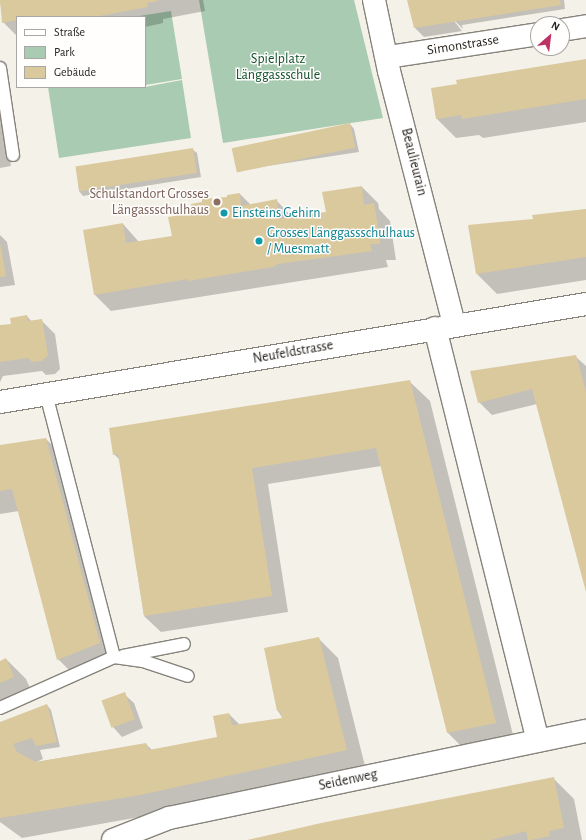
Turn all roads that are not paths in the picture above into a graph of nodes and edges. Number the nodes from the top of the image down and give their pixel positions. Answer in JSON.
{"nodes":[{"id":1,"x":374,"y":0,"type":"edge"},
{"id":2,"x":586,"y":26,"type":"edge"},
{"id":3,"x":570,"y":29,"type":"edge"},
{"id":4,"x":530,"y":35,"type":"edge"},
{"id":5,"x":388,"y":57,"type":"junction"},
{"id":6,"x":0,"y":68,"type":"edge"},
{"id":7,"x":13,"y":156,"type":"dead end"},
{"id":8,"x":586,"y":304,"type":"edge"},
{"id":9,"x":445,"y":326,"type":"junction"},
{"id":10,"x":46,"y":394,"type":"junction"},
{"id":11,"x":0,"y":402,"type":"edge"},
{"id":12,"x":184,"y":644,"type":"dead end"},
{"id":13,"x":114,"y":657,"type":"junction"},
{"id":14,"x":188,"y":676,"type":"dead end"},
{"id":15,"x":0,"y":708,"type":"edge"},
{"id":16,"x":586,"y":732,"type":"edge"},
{"id":17,"x":538,"y":740,"type":"junction"},
{"id":18,"x":113,"y":840,"type":"edge"}],
"edges":[{"from":1,"to":5,"type":"street","name":"Beaulieurain"},
{"from":2,"to":3,"type":"street"},
{"from":4,"to":5,"type":"street","name":"Simonstrasse"},
{"from":5,"to":9,"type":"street","name":"Beaulieurain"},
{"from":6,"to":7,"type":"lane"},
{"from":8,"to":9,"type":"street","name":"Neufeldstrasse"},
{"from":9,"to":10,"type":"street","name":"Neufeldstrasse"},
{"from":9,"to":17,"type":"street","name":"Beaulieurain"},
{"from":10,"to":11,"type":"street","name":"Neufeldstrasse"},
{"from":10,"to":13,"type":"lane"},
{"from":12,"to":13,"type":"lane"},
{"from":13,"to":14,"type":"lane"},
{"from":13,"to":15,"type":"lane"},
{"from":16,"to":17,"type":"street","name":"Seidenweg"},
{"from":17,"to":18,"type":"street","name":"Seidenweg"}]}
